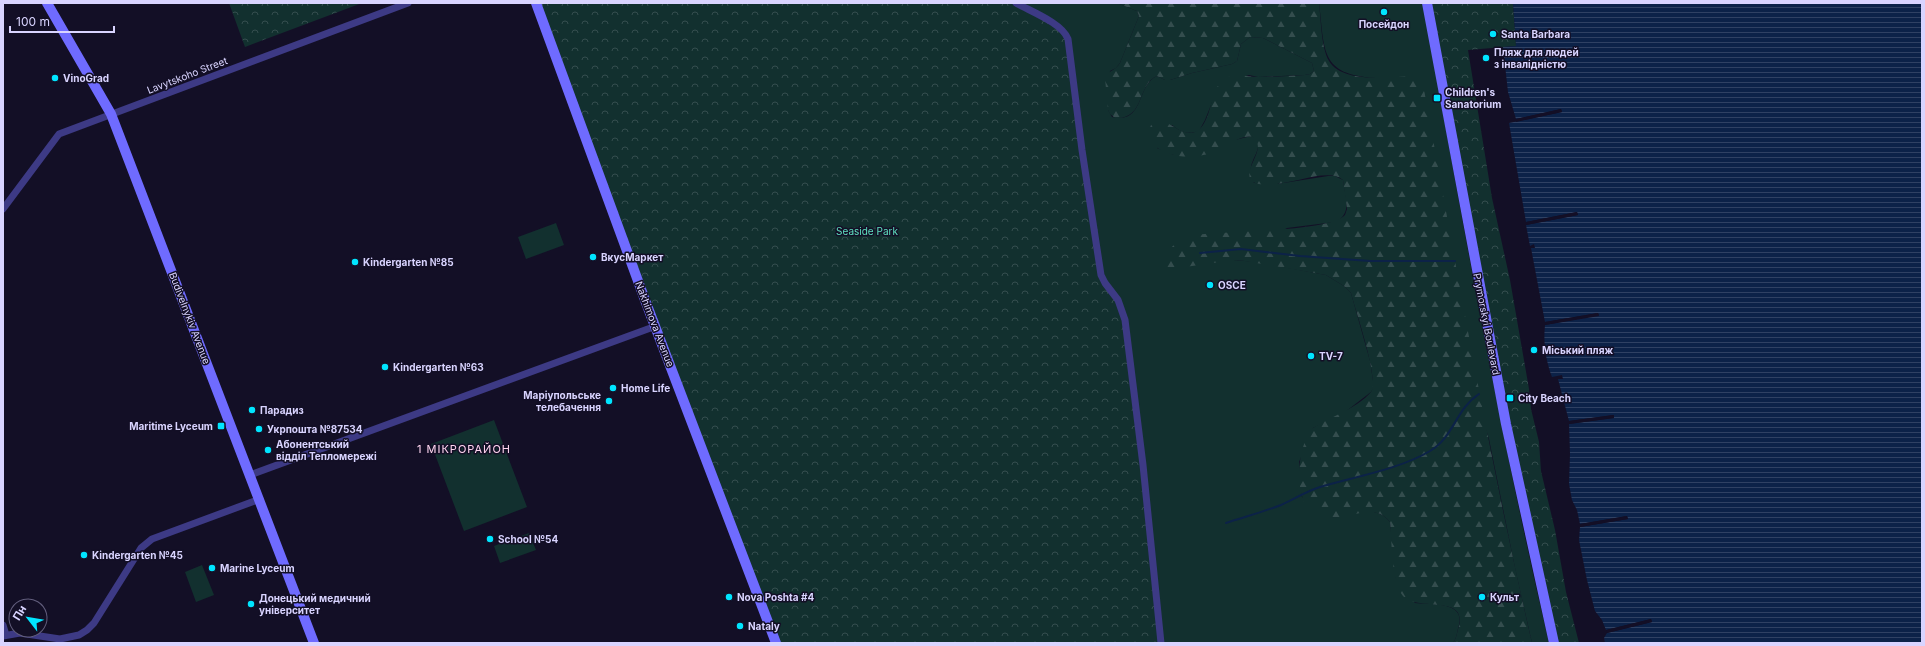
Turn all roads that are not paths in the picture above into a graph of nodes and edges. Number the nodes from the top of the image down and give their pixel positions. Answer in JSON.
{"nodes":[{"id":1,"x":47,"y":3,"type":"edge"},
{"id":2,"x":408,"y":3,"type":"edge"},
{"id":3,"x":536,"y":3,"type":"edge"},
{"id":4,"x":1016,"y":3,"type":"edge"},
{"id":5,"x":1427,"y":3,"type":"edge"},
{"id":6,"x":111,"y":114,"type":"junction"},
{"id":7,"x":3,"y":209,"type":"edge"},
{"id":8,"x":656,"y":326,"type":"junction"},
{"id":9,"x":250,"y":475,"type":"junction"},
{"id":10,"x":260,"y":499,"type":"junction"},
{"id":11,"x":3,"y":625,"type":"edge"},
{"id":12,"x":5,"y":635,"type":"edge"},
{"id":13,"x":314,"y":643,"type":"edge"},
{"id":14,"x":776,"y":643,"type":"edge"},
{"id":15,"x":1161,"y":643,"type":"edge"},
{"id":16,"x":1554,"y":643,"type":"edge"}],
"edges":[{"from":1,"to":6,"type":"main road","name":"Budivelnykiv Avenue"},
{"from":2,"to":6,"type":"street","name":"Lavytskoho Street"},
{"from":3,"to":8,"type":"main road","name":"Nakhimova Avenue"},
{"from":4,"to":15,"type":"street"},
{"from":5,"to":16,"type":"main road","name":"Prymorskyi Boulevard"},
{"from":6,"to":7,"type":"street","name":"Lavytskoho Street"},
{"from":6,"to":9,"type":"main road","name":"Budivelnykiv Avenue"},
{"from":8,"to":9,"type":"street"},
{"from":8,"to":14,"type":"main road","name":"Nakhimova Avenue"},
{"from":9,"to":10,"type":"main road","name":"Budivelnykiv Avenue"},
{"from":10,"to":12,"type":"street"},
{"from":10,"to":13,"type":"main road","name":"Budivelnykiv Avenue"},
{"from":11,"to":12,"type":"street"}]}
